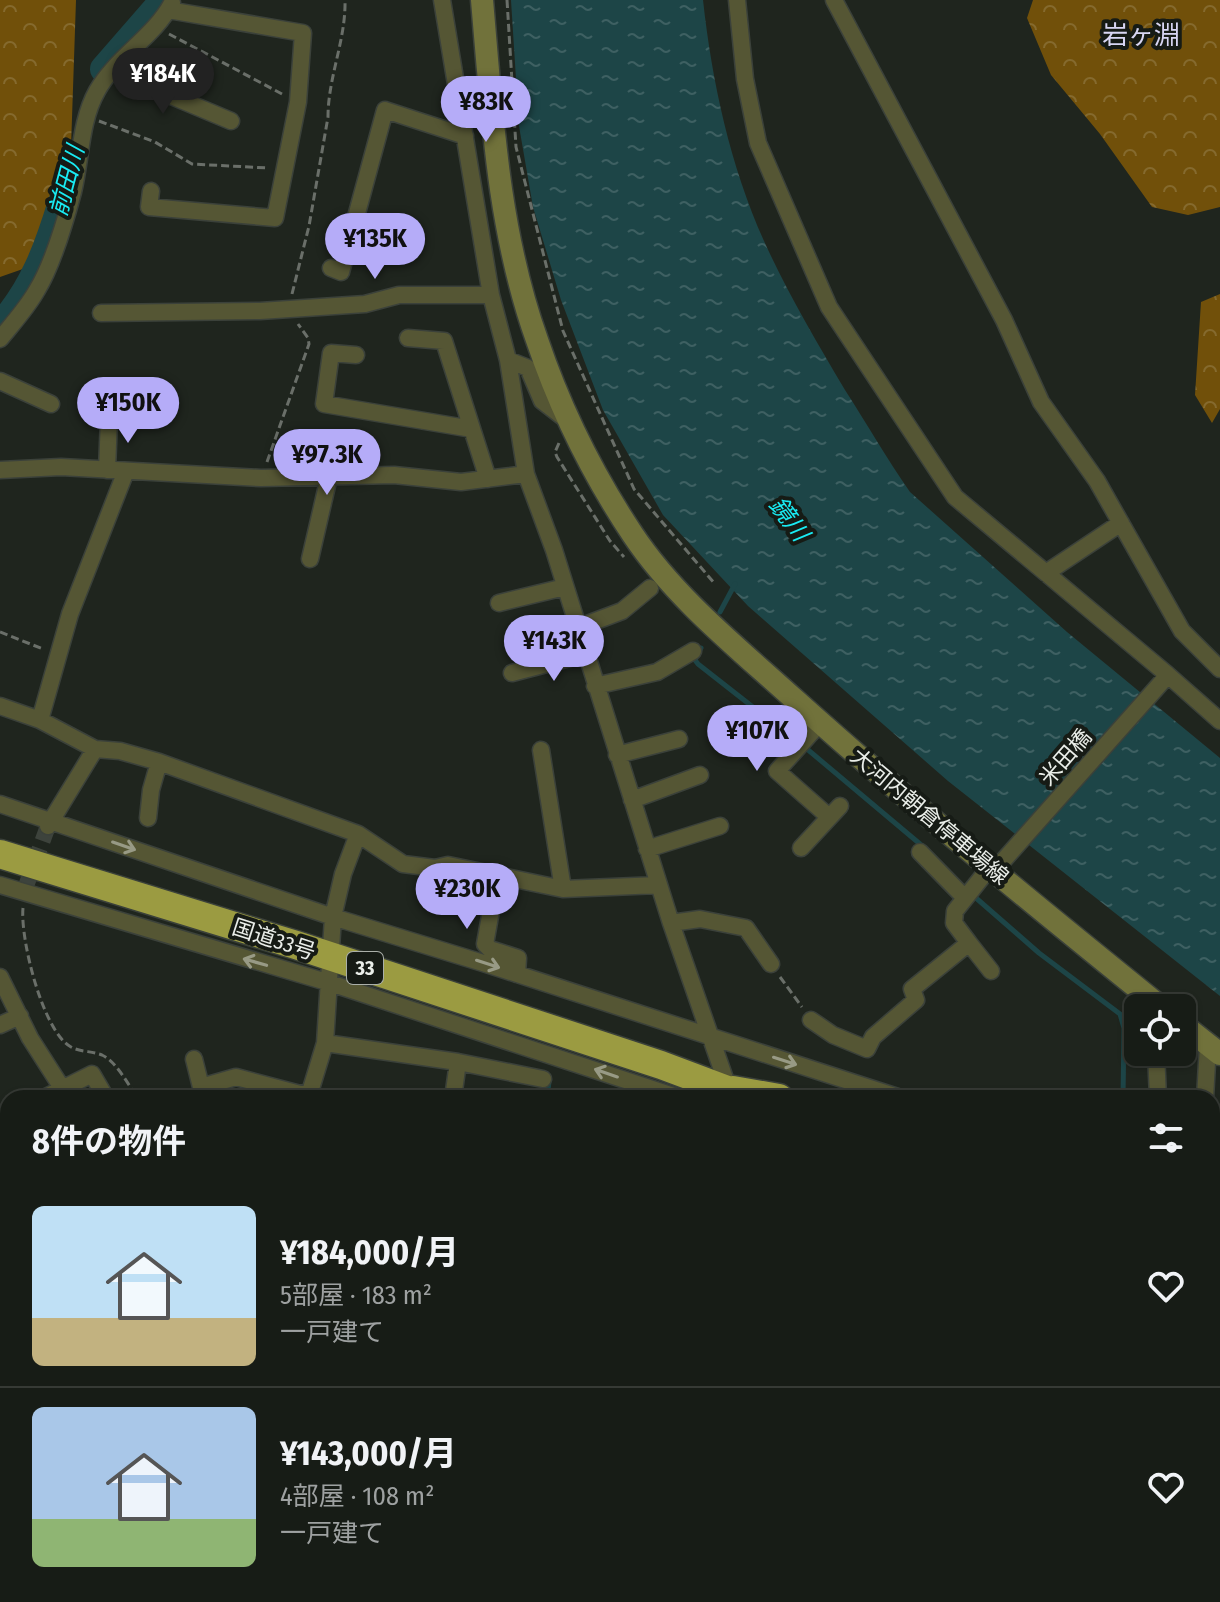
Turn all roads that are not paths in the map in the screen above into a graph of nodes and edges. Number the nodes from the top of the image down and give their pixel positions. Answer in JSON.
{"nodes":[{"id":1,"x":442,"y":0,"type":"edge"},
{"id":2,"x":482,"y":0,"type":"edge"},
{"id":3,"x":737,"y":0,"type":"edge"},
{"id":4,"x":834,"y":0,"type":"edge"},
{"id":5,"x":171,"y":5,"type":"edge"},
{"id":6,"x":112,"y":71,"type":"junction"},
{"id":7,"x":231,"y":121,"type":"dead end"},
{"id":8,"x":465,"y":136,"type":"junction"},
{"id":9,"x":151,"y":191,"type":"dead end"},
{"id":10,"x":331,"y":268,"type":"dead end"},
{"id":11,"x":491,"y":295,"type":"junction"},
{"id":12,"x":101,"y":313,"type":"dead end"},
{"id":13,"x":408,"y":338,"type":"dead end"},
{"id":14,"x":0,"y":339,"type":"edge"},
{"id":15,"x":356,"y":355,"type":"dead end"},
{"id":16,"x":508,"y":360,"type":"junction"},
{"id":17,"x":0,"y":381,"type":"edge"},
{"id":18,"x":51,"y":404,"type":"dead end"},
{"id":19,"x":109,"y":418,"type":"dead end"},
{"id":20,"x":571,"y":424,"type":"junction"},
{"id":21,"x":472,"y":429,"type":"junction"},
{"id":22,"x":0,"y":470,"type":"edge"},
{"id":23,"x":107,"y":470,"type":"junction"},
{"id":24,"x":126,"y":471,"type":"junction"},
{"id":25,"x":526,"y":474,"type":"junction"},
{"id":26,"x":329,"y":477,"type":"junction"},
{"id":27,"x":488,"y":479,"type":"junction"},
{"id":28,"x":1121,"y":523,"type":"junction"},
{"id":29,"x":310,"y":559,"type":"dead end"},
{"id":30,"x":1046,"y":573,"type":"junction"},
{"id":31,"x":565,"y":587,"type":"junction"},
{"id":32,"x":650,"y":588,"type":"dead end"},
{"id":33,"x":499,"y":603,"type":"dead end"},
{"id":34,"x":577,"y":628,"type":"junction"},
{"id":35,"x":693,"y":651,"type":"dead end"},
{"id":36,"x":585,"y":654,"type":"junction"},
{"id":37,"x":1220,"y":669,"type":"edge"},
{"id":38,"x":512,"y":673,"type":"dead end"},
{"id":39,"x":1164,"y":679,"type":"junction"},
{"id":40,"x":595,"y":686,"type":"junction"},
{"id":41,"x":0,"y":706,"type":"edge"},
{"id":42,"x":40,"y":720,"type":"junction"},
{"id":43,"x":1220,"y":721,"type":"edge"},
{"id":44,"x":821,"y":722,"type":"junction"},
{"id":45,"x":679,"y":739,"type":"dead end"},
{"id":46,"x":95,"y":749,"type":"junction"},
{"id":47,"x":541,"y":750,"type":"dead end"},
{"id":48,"x":617,"y":755,"type":"junction"},
{"id":49,"x":159,"y":762,"type":"junction"},
{"id":50,"x":700,"y":775,"type":"dead end"},
{"id":51,"x":632,"y":800,"type":"junction"},
{"id":52,"x":0,"y":804,"type":"edge"},
{"id":53,"x":148,"y":818,"type":"dead end"},
{"id":54,"x":49,"y":823,"type":"junction"},
{"id":55,"x":720,"y":826,"type":"dead end"},
{"id":56,"x":358,"y":834,"type":"junction"},
{"id":57,"x":801,"y":848,"type":"dead end"},
{"id":58,"x":647,"y":849,"type":"junction"},
{"id":59,"x":920,"y":852,"type":"dead end"},
{"id":60,"x":0,"y":854,"type":"edge"},
{"id":61,"x":996,"y":866,"type":"junction"},
{"id":62,"x":497,"y":877,"type":"junction"},
{"id":63,"x":0,"y":885,"type":"edge"},
{"id":64,"x":659,"y":885,"type":"junction"},
{"id":65,"x":563,"y":889,"type":"junction"},
{"id":66,"x":964,"y":897,"type":"junction"},
{"id":67,"x":333,"y":917,"type":"junction"},
{"id":68,"x":671,"y":923,"type":"junction"},
{"id":69,"x":969,"y":943,"type":"junction"},
{"id":70,"x":771,"y":964,"type":"road end"},
{"id":71,"x":330,"y":970,"type":"junction"},
{"id":72,"x":991,"y":971,"type":"dead end"},
{"id":73,"x":517,"y":974,"type":"junction"},
{"id":74,"x":0,"y":977,"type":"edge"},
{"id":75,"x":1144,"y":994,"type":"edge"},
{"id":76,"x":20,"y":1016,"type":"junction"},
{"id":77,"x":811,"y":1020,"type":"road end"},
{"id":78,"x":0,"y":1025,"type":"edge"},
{"id":79,"x":1196,"y":1035,"type":"edge"},
{"id":80,"x":711,"y":1037,"type":"junction"},
{"id":81,"x":325,"y":1043,"type":"junction"},
{"id":82,"x":1214,"y":1050,"type":"edge"},
{"id":83,"x":194,"y":1059,"type":"dead end"},
{"id":84,"x":458,"y":1062,"type":"junction"},
{"id":85,"x":1157,"y":1066,"type":"edge"},
{"id":86,"x":543,"y":1079,"type":"dead end"},
{"id":87,"x":50,"y":1090,"type":"edge"},
{"id":88,"x":62,"y":1090,"type":"edge"},
{"id":89,"x":101,"y":1090,"type":"edge"},
{"id":90,"x":285,"y":1090,"type":"edge"},
{"id":91,"x":311,"y":1090,"type":"edge"},
{"id":92,"x":454,"y":1090,"type":"edge"},
{"id":93,"x":658,"y":1090,"type":"edge"},
{"id":94,"x":720,"y":1090,"type":"edge"},
{"id":95,"x":734,"y":1090,"type":"edge"},
{"id":96,"x":876,"y":1090,"type":"edge"},
{"id":97,"x":1158,"y":1090,"type":"edge"},
{"id":98,"x":1206,"y":1090,"type":"edge"}],
"edges":[{"from":1,"to":8,"type":"street"},
{"from":2,"to":20,"type":"main road","name":"大河内朝倉停車場線"},
{"from":3,"to":30,"type":"street"},
{"from":4,"to":28,"type":"street"},
{"from":5,"to":6,"type":"street"},
{"from":5,"to":9,"type":"street"},
{"from":6,"to":7,"type":"street"},
{"from":6,"to":14,"type":"street"},
{"from":8,"to":10,"type":"street"},
{"from":8,"to":11,"type":"street"},
{"from":11,"to":12,"type":"street"},
{"from":11,"to":16,"type":"street"},
{"from":13,"to":21,"type":"street"},
{"from":15,"to":21,"type":"street"},
{"from":16,"to":20,"type":"street"},
{"from":16,"to":25,"type":"street"},
{"from":17,"to":18,"type":"street"},
{"from":19,"to":23,"type":"street"},
{"from":20,"to":44,"type":"main road","name":"大河内朝倉停車場線"},
{"from":21,"to":27,"type":"street"},
{"from":22,"to":23,"type":"street"},
{"from":23,"to":24,"type":"street"},
{"from":24,"to":26,"type":"street"},
{"from":24,"to":42,"type":"street"},
{"from":25,"to":27,"type":"street"},
{"from":25,"to":31,"type":"street"},
{"from":26,"to":27,"type":"street"},
{"from":26,"to":29,"type":"street"},
{"from":28,"to":30,"type":"street"},
{"from":28,"to":37,"type":"street"},
{"from":30,"to":39,"type":"street"},
{"from":31,"to":33,"type":"street"},
{"from":31,"to":34,"type":"street"},
{"from":32,"to":34,"type":"street"},
{"from":34,"to":36,"type":"street"},
{"from":35,"to":40,"type":"street"},
{"from":36,"to":38,"type":"street"},
{"from":36,"to":40,"type":"street"},
{"from":39,"to":43,"type":"street"},
{"from":39,"to":61,"type":"street","name":"米田橋"},
{"from":40,"to":48,"type":"street"},
{"from":41,"to":42,"type":"street"},
{"from":42,"to":46,"type":"street"},
{"from":44,"to":57,"type":"street"},
{"from":44,"to":61,"type":"main road","name":"大河内朝倉停車場線"},
{"from":45,"to":48,"type":"street"},
{"from":46,"to":49,"type":"street"},
{"from":46,"to":54,"type":"street"},
{"from":47,"to":65,"type":"street"},
{"from":48,"to":51,"type":"street"},
{"from":49,"to":53,"type":"street"},
{"from":49,"to":56,"type":"street"},
{"from":50,"to":51,"type":"street"},
{"from":51,"to":58,"type":"street"},
{"from":52,"to":54,"type":"street"},
{"from":54,"to":67,"type":"street","one_way":true},
{"from":55,"to":58,"type":"street"},
{"from":56,"to":62,"type":"street"},
{"from":56,"to":67,"type":"street"},
{"from":58,"to":64,"type":"street"},
{"from":59,"to":66,"type":"street"},
{"from":60,"to":71,"type":"highway","name":"国道33号","number":"33"},
{"from":61,"to":66,"type":"street","name":"米田橋"},
{"from":61,"to":75,"type":"main road","name":"大河内朝倉停車場線"},
{"from":62,"to":65,"type":"street"},
{"from":62,"to":73,"type":"street"},
{"from":71,"to":63,"type":"street","one_way":true},
{"from":64,"to":65,"type":"street"},
{"from":64,"to":68,"type":"street"},
{"from":66,"to":69,"type":"street"},
{"from":67,"to":71,"type":"street"},
{"from":67,"to":73,"type":"street","one_way":true},
{"from":68,"to":70,"type":"street"},
{"from":68,"to":80,"type":"street"},
{"from":69,"to":72,"type":"street"},
{"from":69,"to":77,"type":"street"},
{"from":71,"to":81,"type":"street"},
{"from":93,"to":71,"type":"street","one_way":true},
{"from":71,"to":94,"type":"highway","name":"国道33号","number":"33"},
{"from":73,"to":80,"type":"street"},
{"from":74,"to":76,"type":"street"},
{"from":76,"to":78,"type":"street"},
{"from":76,"to":87,"type":"street"},
{"from":79,"to":82,"type":"main road"},
{"from":80,"to":95,"type":"street"},
{"from":80,"to":96,"type":"street","one_way":true},
{"from":81,"to":84,"type":"street"},
{"from":81,"to":91,"type":"street"},
{"from":82,"to":98,"type":"street"},
{"from":83,"to":90,"type":"street"},
{"from":84,"to":86,"type":"street"},
{"from":84,"to":92,"type":"street"},
{"from":85,"to":97,"type":"street"},
{"from":88,"to":89,"type":"street"}]}
